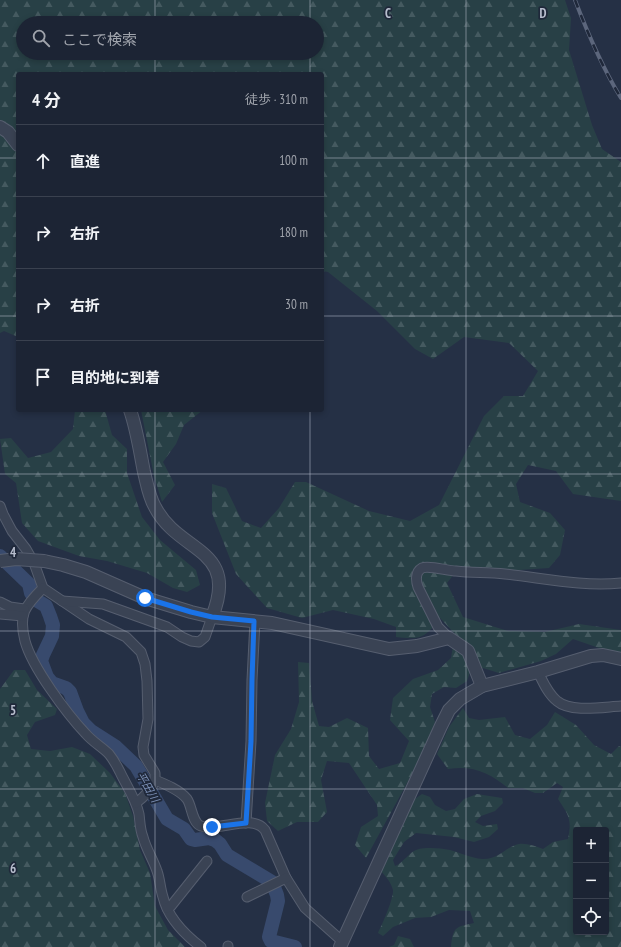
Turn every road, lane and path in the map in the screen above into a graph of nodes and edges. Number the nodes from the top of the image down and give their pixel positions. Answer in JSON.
{"nodes":[{"id":1,"x":0,"y":127,"type":"edge"},
{"id":2,"x":16,"y":142,"type":"edge"},
{"id":3,"x":130,"y":412,"type":"edge"},
{"id":4,"x":0,"y":506,"type":"edge"},
{"id":5,"x":0,"y":561,"type":"edge"},
{"id":6,"x":621,"y":582,"type":"edge"},
{"id":7,"x":42,"y":588,"type":"junction"},
{"id":8,"x":62,"y":601,"type":"junction"},
{"id":9,"x":0,"y":602,"type":"edge"},
{"id":10,"x":23,"y":613,"type":"junction"},
{"id":11,"x":0,"y":614,"type":"edge"},
{"id":12,"x":212,"y":617,"type":"junction"},
{"id":13,"x":254,"y":621,"type":"junction"},
{"id":14,"x":449,"y":638,"type":"junction"},
{"id":15,"x":621,"y":659,"type":"edge"},
{"id":16,"x":538,"y":672,"type":"junction"},
{"id":17,"x":482,"y":686,"type":"junction"},
{"id":18,"x":621,"y":706,"type":"edge"},
{"id":19,"x":151,"y":787,"type":"junction"},
{"id":20,"x":136,"y":803,"type":"junction"},
{"id":21,"x":246,"y":823,"type":"junction"},
{"id":22,"x":207,"y":861,"type":"dead end"},
{"id":23,"x":286,"y":878,"type":"junction"},
{"id":24,"x":247,"y":898,"type":"dead end"},
{"id":25,"x":167,"y":908,"type":"junction"},
{"id":26,"x":341,"y":944,"type":"edge"},
{"id":27,"x":201,"y":947,"type":"edge"}],
"edges":[{"from":1,"to":2,"type":"street"},
{"from":3,"to":12,"type":"street"},
{"from":4,"to":7,"type":"street"},
{"from":5,"to":12,"type":"street","bridge":true},
{"from":6,"to":14,"type":"street"},
{"from":7,"to":8,"type":"street"},
{"from":7,"to":10,"type":"street"},
{"from":8,"to":12,"type":"street"},
{"from":8,"to":19,"type":"street"},
{"from":9,"to":10,"type":"street"},
{"from":10,"to":11,"type":"street"},
{"from":10,"to":20,"type":"street"},
{"from":12,"to":13,"type":"street"},
{"from":13,"to":14,"type":"street"},
{"from":13,"to":21,"type":"street"},
{"from":14,"to":17,"type":"street"},
{"from":15,"to":16,"type":"street"},
{"from":16,"to":17,"type":"street"},
{"from":16,"to":18,"type":"street"},
{"from":17,"to":26,"type":"street"},
{"from":19,"to":20,"type":"street"},
{"from":19,"to":21,"type":"street"},
{"from":20,"to":25,"type":"street"},
{"from":21,"to":23,"type":"street"},
{"from":22,"to":25,"type":"street"},
{"from":23,"to":24,"type":"street"},
{"from":23,"to":26,"type":"street"},
{"from":25,"to":27,"type":"street"}]}
